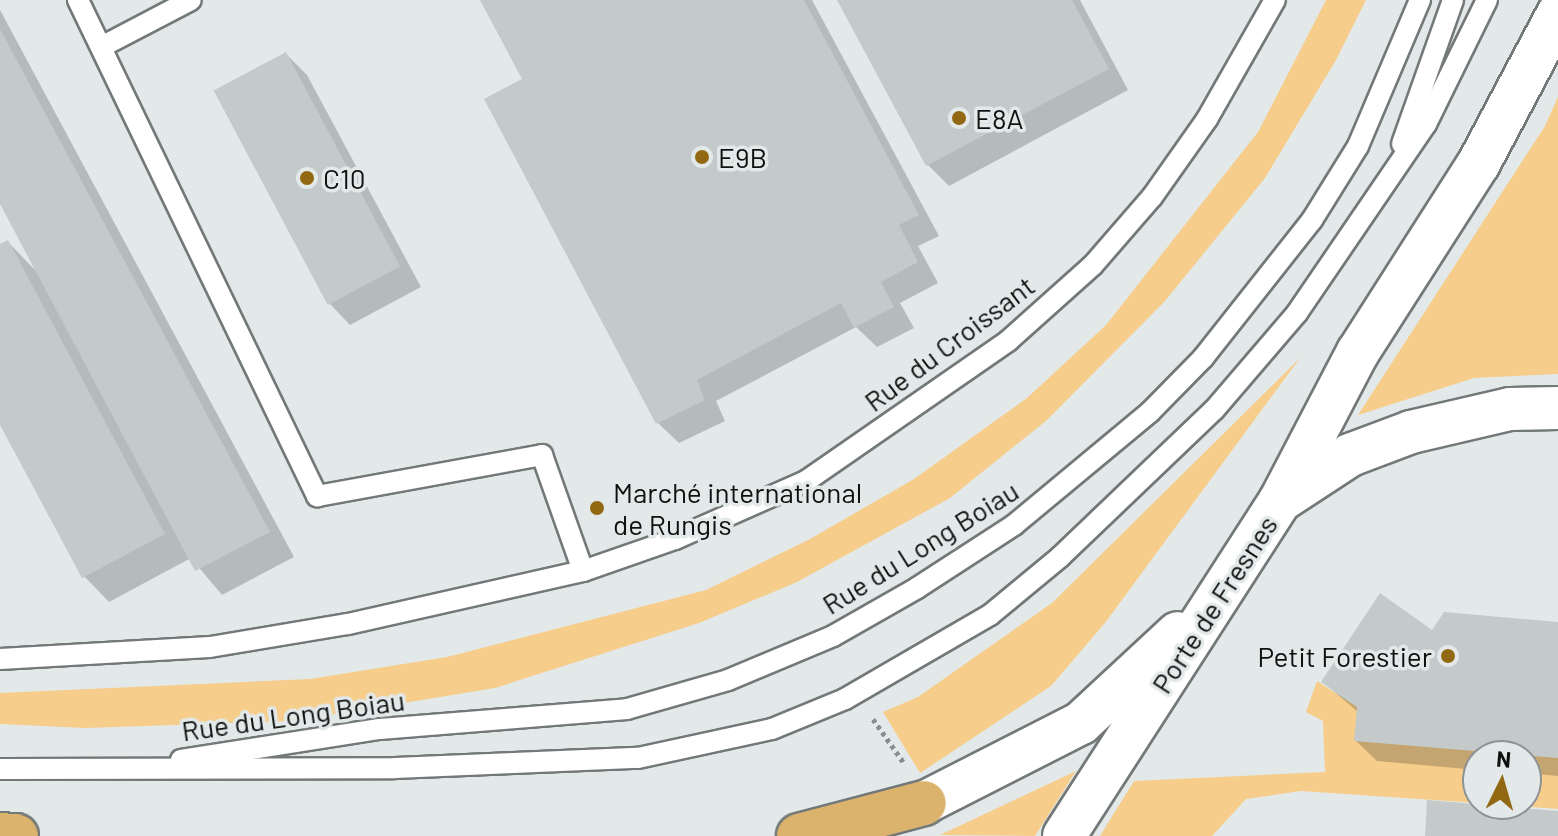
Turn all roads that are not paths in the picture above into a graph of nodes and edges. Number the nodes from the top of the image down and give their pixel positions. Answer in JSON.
{"nodes":[{"id":1,"x":78,"y":0,"type":"edge"},
{"id":2,"x":191,"y":0,"type":"edge"},
{"id":3,"x":1275,"y":0,"type":"edge"},
{"id":4,"x":1420,"y":0,"type":"edge"},
{"id":5,"x":1453,"y":0,"type":"edge"},
{"id":6,"x":1487,"y":0,"type":"edge"},
{"id":7,"x":1558,"y":14,"type":"edge"},
{"id":8,"x":103,"y":46,"type":"junction"},
{"id":9,"x":1376,"y":199,"type":"junction"},
{"id":10,"x":1558,"y":408,"type":"edge"},
{"id":11,"x":1280,"y":501,"type":"junction"},
{"id":12,"x":583,"y":571,"type":"junction"},
{"id":13,"x":1225,"y":588,"type":"junction"},
{"id":14,"x":0,"y":659,"type":"edge"},
{"id":15,"x":0,"y":769,"type":"edge"},
{"id":16,"x":110,"y":771,"type":"junction"},
{"id":17,"x":918,"y":788,"type":"joint"},
{"id":18,"x":0,"y":835,"type":"edge"},
{"id":19,"x":16,"y":836,"type":"edge"},
{"id":20,"x":799,"y":836,"type":"edge"},
{"id":21,"x":1064,"y":836,"type":"edge"}],
"edges":[{"from":1,"to":8,"type":"lane"},
{"from":2,"to":8,"type":"lane"},
{"from":3,"to":12,"type":"lane","name":"Rue du Croissant"},
{"from":4,"to":16,"type":"lane","name":"Rue du Long Boiau"},
{"from":5,"to":9,"type":"lane"},
{"from":6,"to":9,"type":"lane"},
{"from":7,"to":11,"type":"street"},
{"from":8,"to":12,"type":"lane"},
{"from":9,"to":16,"type":"lane","name":"Rue du Long Boiau"},
{"from":10,"to":11,"type":"street","name":"Porte de Fresnes"},
{"from":11,"to":13,"type":"street","name":"Porte de Fresnes"},
{"from":12,"to":14,"type":"lane","name":"Rue du Croissant"},
{"from":13,"to":17,"type":"street"},
{"from":13,"to":21,"type":"street","name":"Porte de Fresnes"},
{"from":15,"to":16,"type":"lane","name":"Rue du Long Boiau"},
{"from":17,"to":20,"type":"highway"},
{"from":18,"to":19,"type":"highway"}]}
